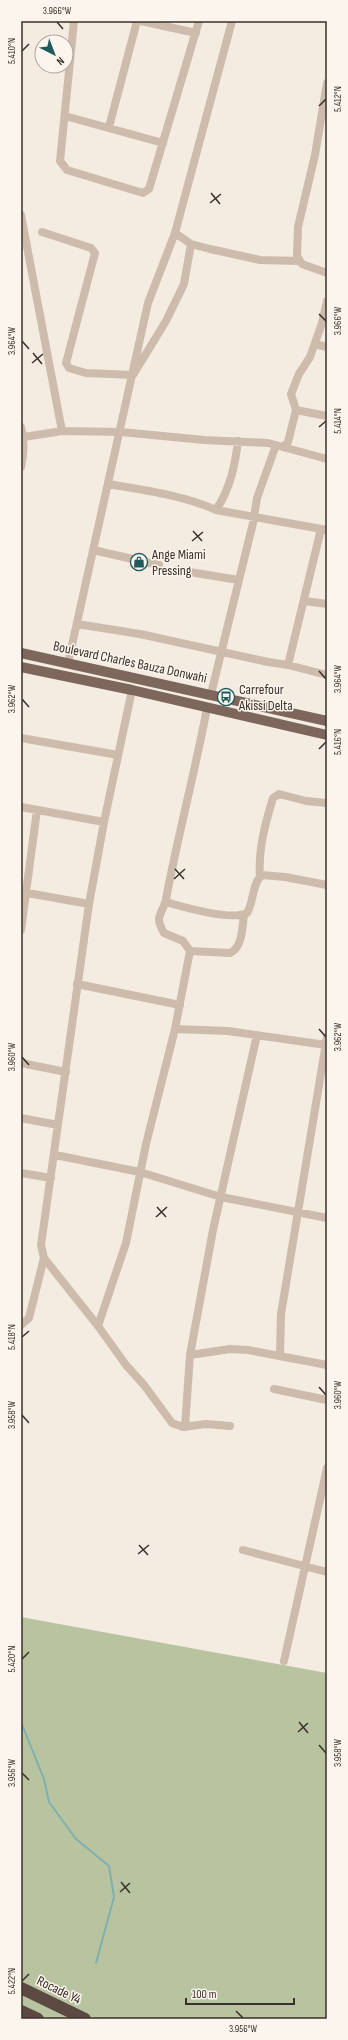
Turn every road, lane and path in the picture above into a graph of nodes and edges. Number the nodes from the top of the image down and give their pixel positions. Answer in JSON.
{"nodes":[{"id":1,"x":74,"y":21,"type":"edge"},
{"id":2,"x":137,"y":21,"type":"edge"},
{"id":3,"x":141,"y":21,"type":"edge"},
{"id":4,"x":199,"y":21,"type":"edge"},
{"id":5,"x":232,"y":21,"type":"edge"},
{"id":6,"x":196,"y":33,"type":"junction"},
{"id":7,"x":327,"y":83,"type":"edge"},
{"id":8,"x":65,"y":116,"type":"junction"},
{"id":9,"x":110,"y":127,"type":"junction"},
{"id":10,"x":323,"y":137,"type":"edge"},
{"id":11,"x":163,"y":142,"type":"junction"},
{"id":12,"x":21,"y":215,"type":"edge"},
{"id":13,"x":42,"y":232,"type":"dead end"},
{"id":14,"x":175,"y":233,"type":"junction"},
{"id":15,"x":191,"y":244,"type":"junction"},
{"id":16,"x":299,"y":261,"type":"junction"},
{"id":17,"x":327,"y":273,"type":"edge"},
{"id":18,"x":327,"y":301,"type":"edge"},
{"id":19,"x":315,"y":344,"type":"junction"},
{"id":20,"x":327,"y":347,"type":"edge"},
{"id":21,"x":133,"y":375,"type":"junction"},
{"id":22,"x":296,"y":410,"type":"junction"},
{"id":23,"x":327,"y":416,"type":"edge"},
{"id":24,"x":21,"y":427,"type":"edge"},
{"id":25,"x":62,"y":431,"type":"junction"},
{"id":26,"x":121,"y":432,"type":"junction"},
{"id":27,"x":24,"y":436,"type":"junction"},
{"id":28,"x":238,"y":441,"type":"junction"},
{"id":29,"x":280,"y":446,"type":"junction"},
{"id":30,"x":327,"y":459,"type":"edge"},
{"id":31,"x":21,"y":468,"type":"edge"},
{"id":32,"x":108,"y":484,"type":"junction"},
{"id":33,"x":216,"y":510,"type":"junction"},
{"id":34,"x":254,"y":518,"type":"junction"},
{"id":35,"x":324,"y":530,"type":"edge"},
{"id":36,"x":93,"y":550,"type":"junction"},
{"id":37,"x":159,"y":565,"type":"dead end"},
{"id":38,"x":177,"y":570,"type":"dead end"},
{"id":39,"x":239,"y":580,"type":"junction"},
{"id":40,"x":305,"y":601,"type":"junction"},
{"id":41,"x":327,"y":604,"type":"edge"},
{"id":42,"x":77,"y":624,"type":"junction"},
{"id":43,"x":222,"y":652,"type":"junction"},
{"id":44,"x":21,"y":653,"type":"edge"},
{"id":45,"x":68,"y":663,"type":"junction"},
{"id":46,"x":288,"y":665,"type":"junction"},
{"id":47,"x":21,"y":667,"type":"edge"},
{"id":48,"x":327,"y":675,"type":"edge"},
{"id":49,"x":132,"y":690,"type":"junction"},
{"id":50,"x":211,"y":694,"type":"junction"},
{"id":51,"x":207,"y":708,"type":"junction"},
{"id":52,"x":327,"y":721,"type":"edge"},
{"id":53,"x":327,"y":735,"type":"edge"},
{"id":54,"x":21,"y":738,"type":"edge"},
{"id":55,"x":118,"y":754,"type":"junction"},
{"id":56,"x":327,"y":803,"type":"edge"},
{"id":57,"x":21,"y":807,"type":"edge"},
{"id":58,"x":37,"y":810,"type":"junction"},
{"id":59,"x":104,"y":822,"type":"junction"},
{"id":60,"x":260,"y":877,"type":"junction"},
{"id":61,"x":327,"y":884,"type":"edge"},
{"id":62,"x":24,"y":893,"type":"edge"},
{"id":63,"x":166,"y":902,"type":"junction"},
{"id":64,"x":89,"y":904,"type":"junction"},
{"id":65,"x":244,"y":915,"type":"junction"},
{"id":66,"x":21,"y":930,"type":"edge"},
{"id":67,"x":190,"y":950,"type":"junction"},
{"id":68,"x":77,"y":984,"type":"junction"},
{"id":69,"x":180,"y":1005,"type":"junction"},
{"id":70,"x":175,"y":1029,"type":"junction"},
{"id":71,"x":257,"y":1035,"type":"junction"},
{"id":72,"x":326,"y":1041,"type":"edge"},
{"id":73,"x":21,"y":1063,"type":"edge"},
{"id":74,"x":66,"y":1072,"type":"junction"},
{"id":75,"x":21,"y":1118,"type":"edge"},
{"id":76,"x":58,"y":1125,"type":"junction"},
{"id":77,"x":55,"y":1155,"type":"junction"},
{"id":78,"x":140,"y":1172,"type":"junction"},
{"id":79,"x":21,"y":1173,"type":"edge"},
{"id":80,"x":51,"y":1178,"type":"junction"},
{"id":81,"x":221,"y":1197,"type":"junction"},
{"id":82,"x":297,"y":1211,"type":"junction"},
{"id":83,"x":327,"y":1218,"type":"edge"},
{"id":84,"x":44,"y":1258,"type":"junction"},
{"id":85,"x":21,"y":1324,"type":"edge"},
{"id":86,"x":98,"y":1326,"type":"junction"},
{"id":87,"x":190,"y":1355,"type":"junction"},
{"id":88,"x":280,"y":1355,"type":"junction"},
{"id":89,"x":327,"y":1365,"type":"edge"},
{"id":90,"x":274,"y":1389,"type":"dead end"},
{"id":91,"x":327,"y":1400,"type":"edge"},
{"id":92,"x":230,"y":1426,"type":"dead end"},
{"id":93,"x":185,"y":1427,"type":"junction"},
{"id":94,"x":327,"y":1468,"type":"edge"},
{"id":95,"x":243,"y":1550,"type":"dead end"},
{"id":96,"x":304,"y":1566,"type":"junction"},
{"id":97,"x":327,"y":1572,"type":"edge"},
{"id":98,"x":284,"y":1661,"type":"dead end"},
{"id":99,"x":21,"y":1988,"type":"edge"},
{"id":100,"x":21,"y":2012,"type":"edge"},
{"id":101,"x":38,"y":2019,"type":"edge"},
{"id":102,"x":85,"y":2019,"type":"edge"}],
"edges":[{"from":1,"to":8,"type":"street"},
{"from":2,"to":9,"type":"street"},
{"from":3,"to":6,"type":"street"},
{"from":4,"to":6,"type":"street"},
{"from":5,"to":14,"type":"street"},
{"from":6,"to":11,"type":"street"},
{"from":7,"to":10,"type":"street"},
{"from":8,"to":9,"type":"street"},
{"from":8,"to":11,"type":"street"},
{"from":9,"to":11,"type":"street"},
{"from":10,"to":16,"type":"street"},
{"from":12,"to":25,"type":"street"},
{"from":13,"to":21,"type":"street"},
{"from":14,"to":15,"type":"street"},
{"from":14,"to":21,"type":"street"},
{"from":15,"to":16,"type":"street"},
{"from":15,"to":21,"type":"street"},
{"from":16,"to":17,"type":"street"},
{"from":18,"to":19,"type":"street"},
{"from":19,"to":20,"type":"street"},
{"from":19,"to":22,"type":"street"},
{"from":21,"to":26,"type":"street"},
{"from":22,"to":23,"type":"street"},
{"from":22,"to":29,"type":"street"},
{"from":24,"to":27,"type":"street"},
{"from":25,"to":26,"type":"street"},
{"from":25,"to":27,"type":"street"},
{"from":26,"to":28,"type":"street"},
{"from":26,"to":32,"type":"street"},
{"from":27,"to":31,"type":"street"},
{"from":28,"to":29,"type":"street"},
{"from":28,"to":33,"type":"street"},
{"from":29,"to":30,"type":"street"},
{"from":29,"to":34,"type":"street"},
{"from":32,"to":33,"type":"street"},
{"from":32,"to":36,"type":"street"},
{"from":33,"to":34,"type":"street"},
{"from":34,"to":35,"type":"street"},
{"from":34,"to":39,"type":"street"},
{"from":35,"to":40,"type":"street"},
{"from":36,"to":37,"type":"street"},
{"from":36,"to":42,"type":"street"},
{"from":38,"to":39,"type":"street"},
{"from":39,"to":43,"type":"street"},
{"from":40,"to":41,"type":"street"},
{"from":40,"to":46,"type":"street"},
{"from":42,"to":43,"type":"street"},
{"from":42,"to":45,"type":"street"},
{"from":43,"to":46,"type":"street"},
{"from":43,"to":50,"type":"street"},
{"from":44,"to":45,"type":"main road","name":"Boulevard Charles Bauza Donwahi"},
{"from":45,"to":50,"type":"main road","name":"Boulevard Charles Bauza Donwahi"},
{"from":46,"to":48,"type":"street"},
{"from":47,"to":49,"type":"main road","name":"Boulevard Charles Bauza Donwahi"},
{"from":49,"to":51,"type":"main road","name":"Boulevard Charles Bauza Donwahi"},
{"from":49,"to":55,"type":"street"},
{"from":50,"to":52,"type":"main road","name":"Boulevard Charles Bauza Donwahi"},
{"from":51,"to":53,"type":"main road","name":"Boulevard Charles Bauza Donwahi"},
{"from":51,"to":63,"type":"street"},
{"from":54,"to":55,"type":"street"},
{"from":55,"to":59,"type":"street"},
{"from":56,"to":60,"type":"street"},
{"from":57,"to":58,"type":"street"},
{"from":58,"to":59,"type":"street"},
{"from":58,"to":62,"type":"street"},
{"from":59,"to":64,"type":"street"},
{"from":60,"to":61,"type":"street"},
{"from":60,"to":65,"type":"street"},
{"from":62,"to":64,"type":"street"},
{"from":62,"to":66,"type":"street"},
{"from":63,"to":65,"type":"street"},
{"from":63,"to":67,"type":"street"},
{"from":64,"to":68,"type":"street"},
{"from":65,"to":67,"type":"street"},
{"from":67,"to":69,"type":"street"},
{"from":68,"to":69,"type":"street"},
{"from":68,"to":74,"type":"street"},
{"from":69,"to":70,"type":"street"},
{"from":70,"to":71,"type":"street"},
{"from":70,"to":78,"type":"street"},
{"from":71,"to":72,"type":"street"},
{"from":71,"to":81,"type":"street"},
{"from":72,"to":82,"type":"street"},
{"from":73,"to":74,"type":"street"},
{"from":74,"to":76,"type":"street"},
{"from":75,"to":76,"type":"street"},
{"from":76,"to":77,"type":"street"},
{"from":77,"to":78,"type":"street"},
{"from":77,"to":80,"type":"street"},
{"from":78,"to":81,"type":"street"},
{"from":78,"to":86,"type":"street"},
{"from":79,"to":80,"type":"street"},
{"from":80,"to":84,"type":"street"},
{"from":81,"to":82,"type":"street"},
{"from":81,"to":87,"type":"street"},
{"from":82,"to":83,"type":"street"},
{"from":82,"to":88,"type":"street"},
{"from":84,"to":85,"type":"street"},
{"from":84,"to":86,"type":"street"},
{"from":86,"to":93,"type":"street"},
{"from":87,"to":88,"type":"street"},
{"from":87,"to":93,"type":"street"},
{"from":88,"to":89,"type":"street"},
{"from":90,"to":91,"type":"street"},
{"from":92,"to":93,"type":"street"},
{"from":94,"to":96,"type":"street"},
{"from":95,"to":96,"type":"street"},
{"from":96,"to":97,"type":"street"},
{"from":96,"to":98,"type":"street"},
{"from":99,"to":102,"type":"highway","name":"Rocade Y4"},
{"from":100,"to":101,"type":"highway"}]}
